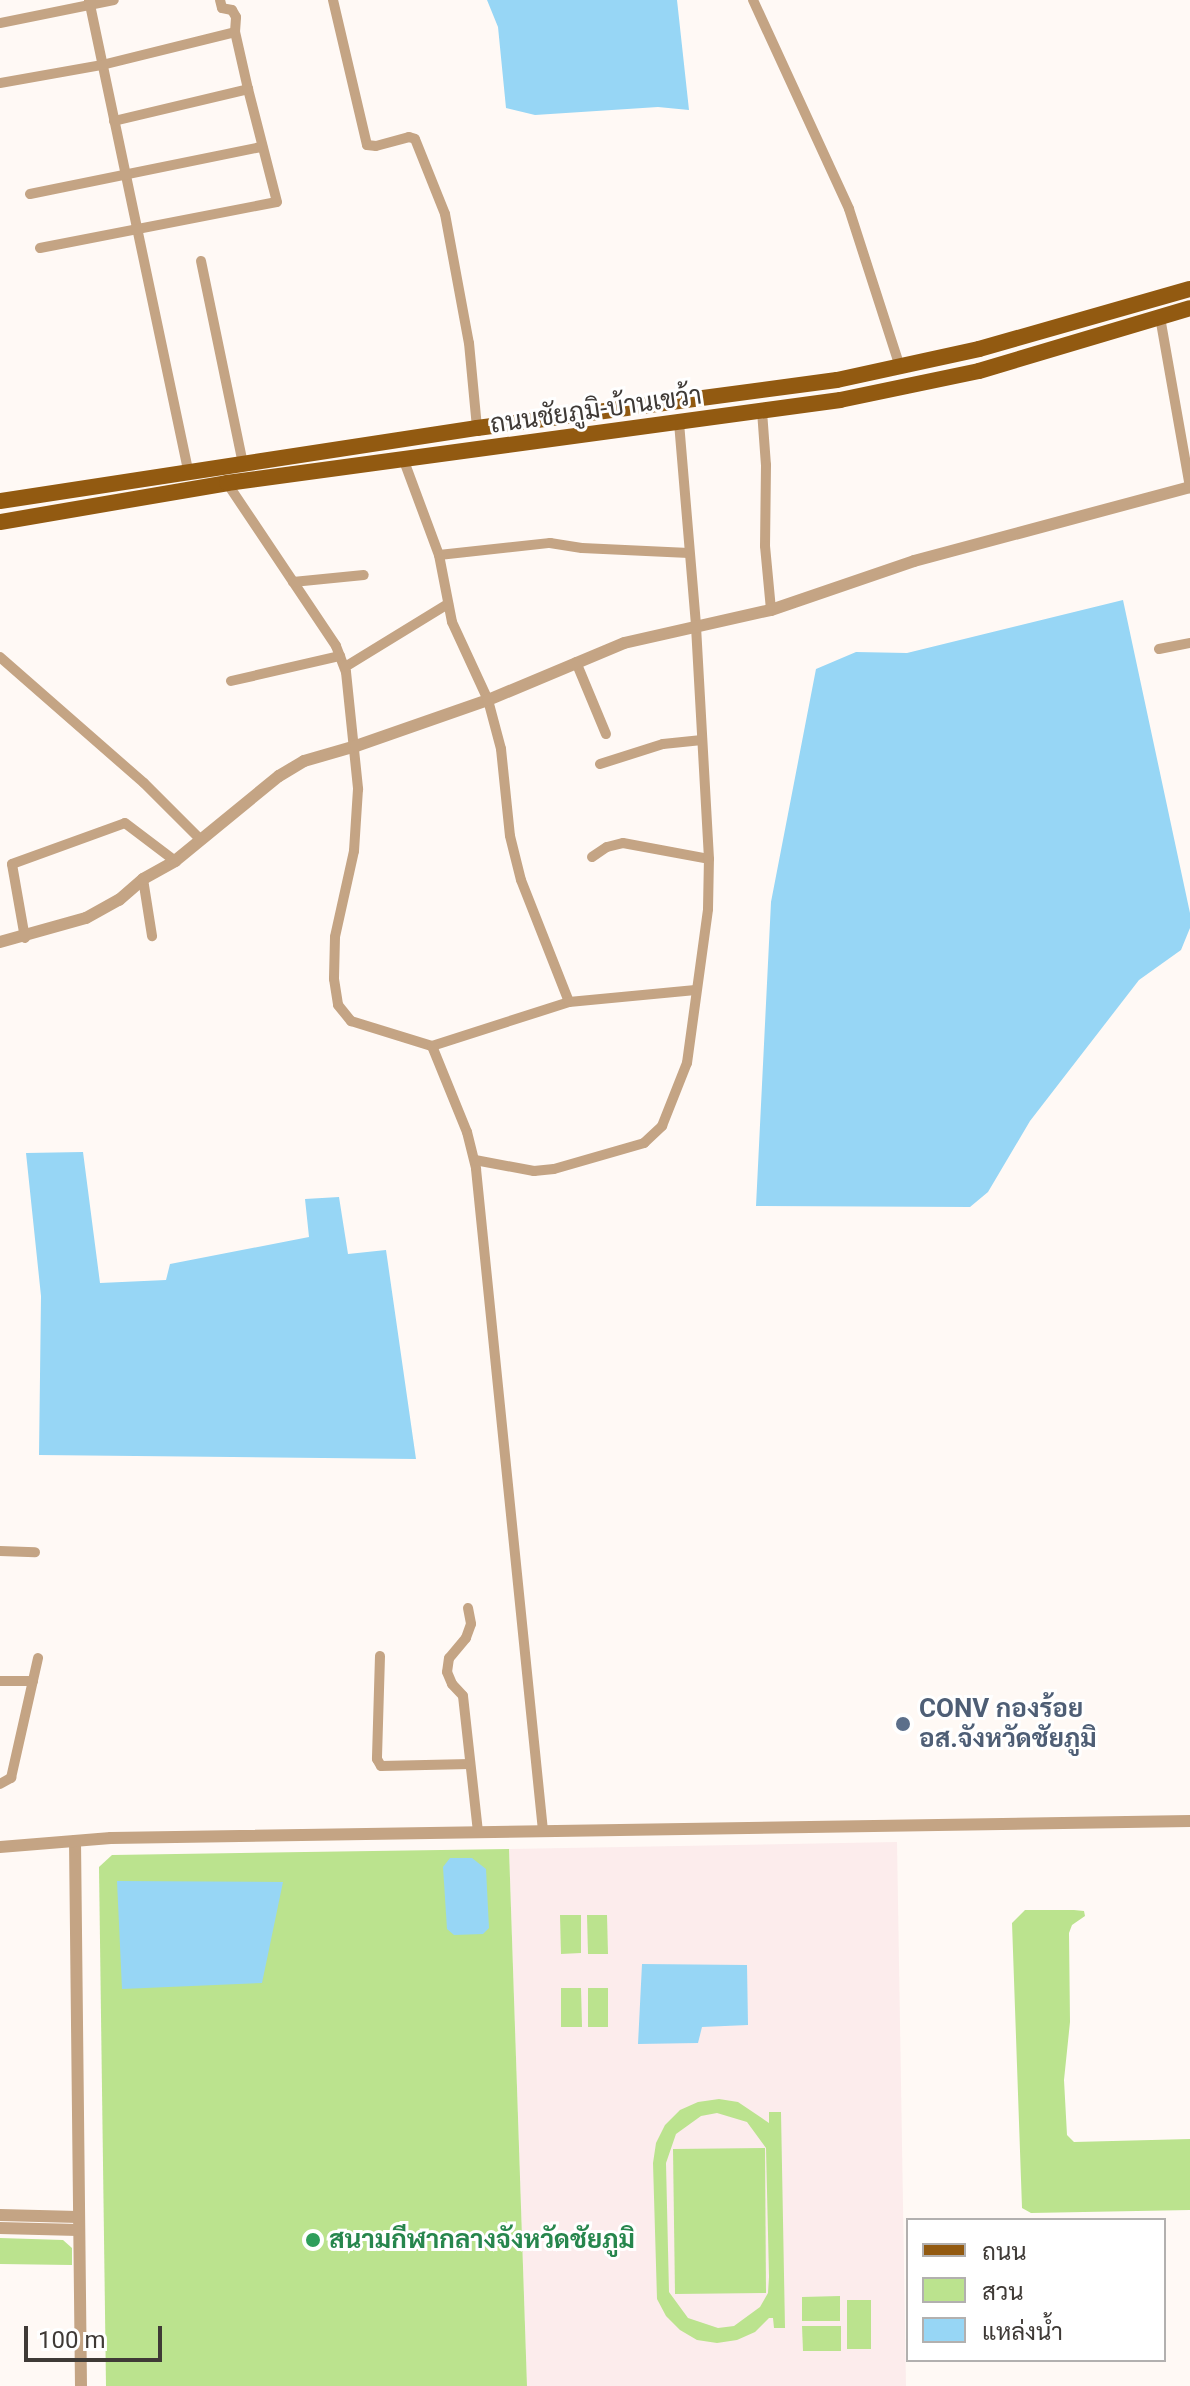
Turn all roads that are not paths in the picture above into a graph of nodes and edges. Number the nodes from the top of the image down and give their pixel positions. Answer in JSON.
{"nodes":[{"id":1,"x":114,"y":0,"type":"edge"},
{"id":2,"x":220,"y":0,"type":"edge"},
{"id":3,"x":333,"y":0,"type":"edge"},
{"id":4,"x":753,"y":0,"type":"edge"},
{"id":5,"x":90,"y":3,"type":"edge"},
{"id":6,"x":0,"y":23,"type":"edge"},
{"id":7,"x":235,"y":32,"type":"junction"},
{"id":8,"x":102,"y":65,"type":"junction"},
{"id":9,"x":0,"y":83,"type":"edge"},
{"id":10,"x":248,"y":89,"type":"junction"},
{"id":11,"x":114,"y":121,"type":"junction"},
{"id":12,"x":262,"y":147,"type":"junction"},
{"id":13,"x":126,"y":175,"type":"junction"},
{"id":14,"x":30,"y":194,"type":"dead end"},
{"id":15,"x":138,"y":232,"type":"junction"},
{"id":16,"x":40,"y":248,"type":"dead end"},
{"id":17,"x":201,"y":261,"type":"dead end"},
{"id":18,"x":1190,"y":289,"type":"edge"},
{"id":19,"x":1190,"y":308,"type":"edge"},
{"id":20,"x":1160,"y":317,"type":"junction"},
{"id":21,"x":900,"y":367,"type":"junction"},
{"id":22,"x":621,"y":409,"type":"junction"},
{"id":23,"x":762,"y":411,"type":"junction"},
{"id":24,"x":679,"y":421,"type":"junction"},
{"id":25,"x":477,"y":428,"type":"junction"},
{"id":26,"x":626,"y":430,"type":"junction"},
{"id":27,"x":404,"y":461,"type":"junction"},
{"id":28,"x":243,"y":464,"type":"junction"},
{"id":29,"x":188,"y":470,"type":"junction"},
{"id":30,"x":227,"y":483,"type":"junction"},
{"id":31,"x":1190,"y":487,"type":"edge"},
{"id":32,"x":0,"y":501,"type":"edge"},
{"id":33,"x":0,"y":522,"type":"edge"},
{"id":34,"x":689,"y":553,"type":"junction"},
{"id":35,"x":439,"y":555,"type":"junction"},
{"id":36,"x":364,"y":575,"type":"dead end"},
{"id":37,"x":293,"y":582,"type":"junction"},
{"id":38,"x":448,"y":604,"type":"junction"},
{"id":39,"x":771,"y":610,"type":"junction"},
{"id":40,"x":696,"y":625,"type":"junction"},
{"id":41,"x":1190,"y":643,"type":"edge"},
{"id":42,"x":1159,"y":649,"type":"dead end"},
{"id":43,"x":340,"y":656,"type":"junction"},
{"id":44,"x":0,"y":657,"type":"edge"},
{"id":45,"x":576,"y":662,"type":"junction"},
{"id":46,"x":345,"y":667,"type":"junction"},
{"id":47,"x":231,"y":681,"type":"dead end"},
{"id":48,"x":488,"y":700,"type":"junction"},
{"id":49,"x":606,"y":734,"type":"dead end"},
{"id":50,"x":702,"y":740,"type":"junction"},
{"id":51,"x":356,"y":746,"type":"junction"},
{"id":52,"x":600,"y":764,"type":"dead end"},
{"id":53,"x":201,"y":840,"type":"junction"},
{"id":54,"x":592,"y":857,"type":"dead end"},
{"id":55,"x":709,"y":859,"type":"junction"},
{"id":56,"x":175,"y":861,"type":"junction"},
{"id":57,"x":143,"y":879,"type":"junction"},
{"id":58,"x":152,"y":936,"type":"dead end"},
{"id":59,"x":25,"y":938,"type":"junction"},
{"id":60,"x":0,"y":942,"type":"edge"},
{"id":61,"x":695,"y":990,"type":"junction"},
{"id":62,"x":569,"y":1002,"type":"junction"},
{"id":63,"x":432,"y":1046,"type":"junction"},
{"id":64,"x":475,"y":1160,"type":"junction"},
{"id":65,"x":0,"y":1551,"type":"edge"},
{"id":66,"x":35,"y":1552,"type":"dead end"},
{"id":67,"x":468,"y":1608,"type":"dead end"},
{"id":68,"x":380,"y":1656,"type":"dead end"},
{"id":69,"x":38,"y":1658,"type":"dead end"},
{"id":70,"x":0,"y":1681,"type":"edge"},
{"id":71,"x":33,"y":1681,"type":"junction"},
{"id":72,"x":470,"y":1764,"type":"junction"},
{"id":73,"x":0,"y":1784,"type":"edge"},
{"id":74,"x":1190,"y":1821,"type":"edge"},
{"id":75,"x":543,"y":1831,"type":"junction"},
{"id":76,"x":478,"y":1832,"type":"junction"},
{"id":77,"x":75,"y":1841,"type":"junction"},
{"id":78,"x":0,"y":1847,"type":"edge"},
{"id":79,"x":0,"y":2215,"type":"edge"},
{"id":80,"x":78,"y":2224,"type":"junction"},
{"id":81,"x":0,"y":2228,"type":"edge"},
{"id":82,"x":81,"y":2386,"type":"edge"}],
"edges":[{"from":1,"to":5,"type":"street"},
{"from":2,"to":7,"type":"street"},
{"from":3,"to":25,"type":"street"},
{"from":4,"to":21,"type":"street"},
{"from":5,"to":6,"type":"street"},
{"from":5,"to":8,"type":"street"},
{"from":7,"to":8,"type":"street"},
{"from":7,"to":10,"type":"street"},
{"from":8,"to":9,"type":"street"},
{"from":8,"to":11,"type":"street"},
{"from":10,"to":11,"type":"street"},
{"from":10,"to":12,"type":"street"},
{"from":11,"to":13,"type":"street"},
{"from":12,"to":13,"type":"street"},
{"from":12,"to":15,"type":"street"},
{"from":13,"to":14,"type":"street"},
{"from":13,"to":15,"type":"street"},
{"from":15,"to":16,"type":"street"},
{"from":15,"to":29,"type":"street"},
{"from":17,"to":28,"type":"street"},
{"from":18,"to":21,"type":"main road","name":"ถนนชัยภูมิ-บ้านเขว้า"},
{"from":19,"to":20,"type":"main road","name":"ถนนชัยภูมิ-บ้านเขว้า"},
{"from":20,"to":23,"type":"main road","name":"ถนนชัยภูมิ-บ้านเขว้า"},
{"from":20,"to":31,"type":"street"},
{"from":21,"to":22,"type":"main road","name":"ถนนชัยภูมิ-บ้านเขว้า"},
{"from":22,"to":25,"type":"main road","name":"ถนนชัยภูมิ-บ้านเขว้า"},
{"from":22,"to":26,"type":"main road"},
{"from":23,"to":24,"type":"main road","name":"ถนนชัยภูมิ-บ้านเขว้า"},
{"from":23,"to":39,"type":"street"},
{"from":24,"to":26,"type":"main road","name":"ถนนชัยภูมิ-บ้านเขว้า"},
{"from":24,"to":34,"type":"street"},
{"from":25,"to":28,"type":"main road","name":"ถนนชัยภูมิ-บ้านเขว้า"},
{"from":26,"to":27,"type":"main road","name":"ถนนชัยภูมิ-บ้านเขว้า"},
{"from":27,"to":30,"type":"main road","name":"ถนนชัยภูมิ-บ้านเขว้า"},
{"from":27,"to":35,"type":"street"},
{"from":28,"to":29,"type":"main road","name":"ถนนชัยภูมิ-บ้านเขว้า"},
{"from":29,"to":32,"type":"main road","name":"ถนนชัยภูมิ-บ้านเขว้า"},
{"from":30,"to":33,"type":"main road","name":"ถนนชัยภูมิ-บ้านเขว้า"},
{"from":30,"to":37,"type":"street"},
{"from":31,"to":39,"type":"street"},
{"from":34,"to":35,"type":"street"},
{"from":34,"to":40,"type":"street"},
{"from":35,"to":38,"type":"street"},
{"from":36,"to":37,"type":"street"},
{"from":37,"to":43,"type":"street"},
{"from":38,"to":46,"type":"street"},
{"from":38,"to":48,"type":"street"},
{"from":39,"to":40,"type":"street"},
{"from":40,"to":45,"type":"street"},
{"from":40,"to":50,"type":"street"},
{"from":41,"to":42,"type":"street"},
{"from":43,"to":46,"type":"street"},
{"from":43,"to":47,"type":"street"},
{"from":44,"to":53,"type":"street"},
{"from":45,"to":48,"type":"street"},
{"from":45,"to":49,"type":"street"},
{"from":46,"to":51,"type":"street"},
{"from":48,"to":51,"type":"street"},
{"from":48,"to":62,"type":"street"},
{"from":50,"to":52,"type":"street"},
{"from":50,"to":55,"type":"street"},
{"from":51,"to":53,"type":"street"},
{"from":51,"to":63,"type":"street"},
{"from":53,"to":56,"type":"street"},
{"from":54,"to":55,"type":"street"},
{"from":55,"to":61,"type":"street"},
{"from":56,"to":57,"type":"street"},
{"from":56,"to":59,"type":"street"},
{"from":57,"to":58,"type":"street"},
{"from":57,"to":59,"type":"street"},
{"from":59,"to":60,"type":"street"},
{"from":61,"to":62,"type":"street"},
{"from":61,"to":64,"type":"street"},
{"from":62,"to":63,"type":"street"},
{"from":63,"to":64,"type":"street"},
{"from":64,"to":75,"type":"street"},
{"from":65,"to":66,"type":"street"},
{"from":67,"to":72,"type":"street"},
{"from":68,"to":72,"type":"street"},
{"from":69,"to":71,"type":"street"},
{"from":70,"to":71,"type":"street"},
{"from":71,"to":73,"type":"street"},
{"from":72,"to":76,"type":"street"},
{"from":74,"to":75,"type":"street"},
{"from":75,"to":76,"type":"street"},
{"from":76,"to":77,"type":"street"},
{"from":77,"to":78,"type":"street"},
{"from":77,"to":80,"type":"street"},
{"from":79,"to":80,"type":"street"},
{"from":80,"to":81,"type":"street"},
{"from":80,"to":82,"type":"street"}]}
